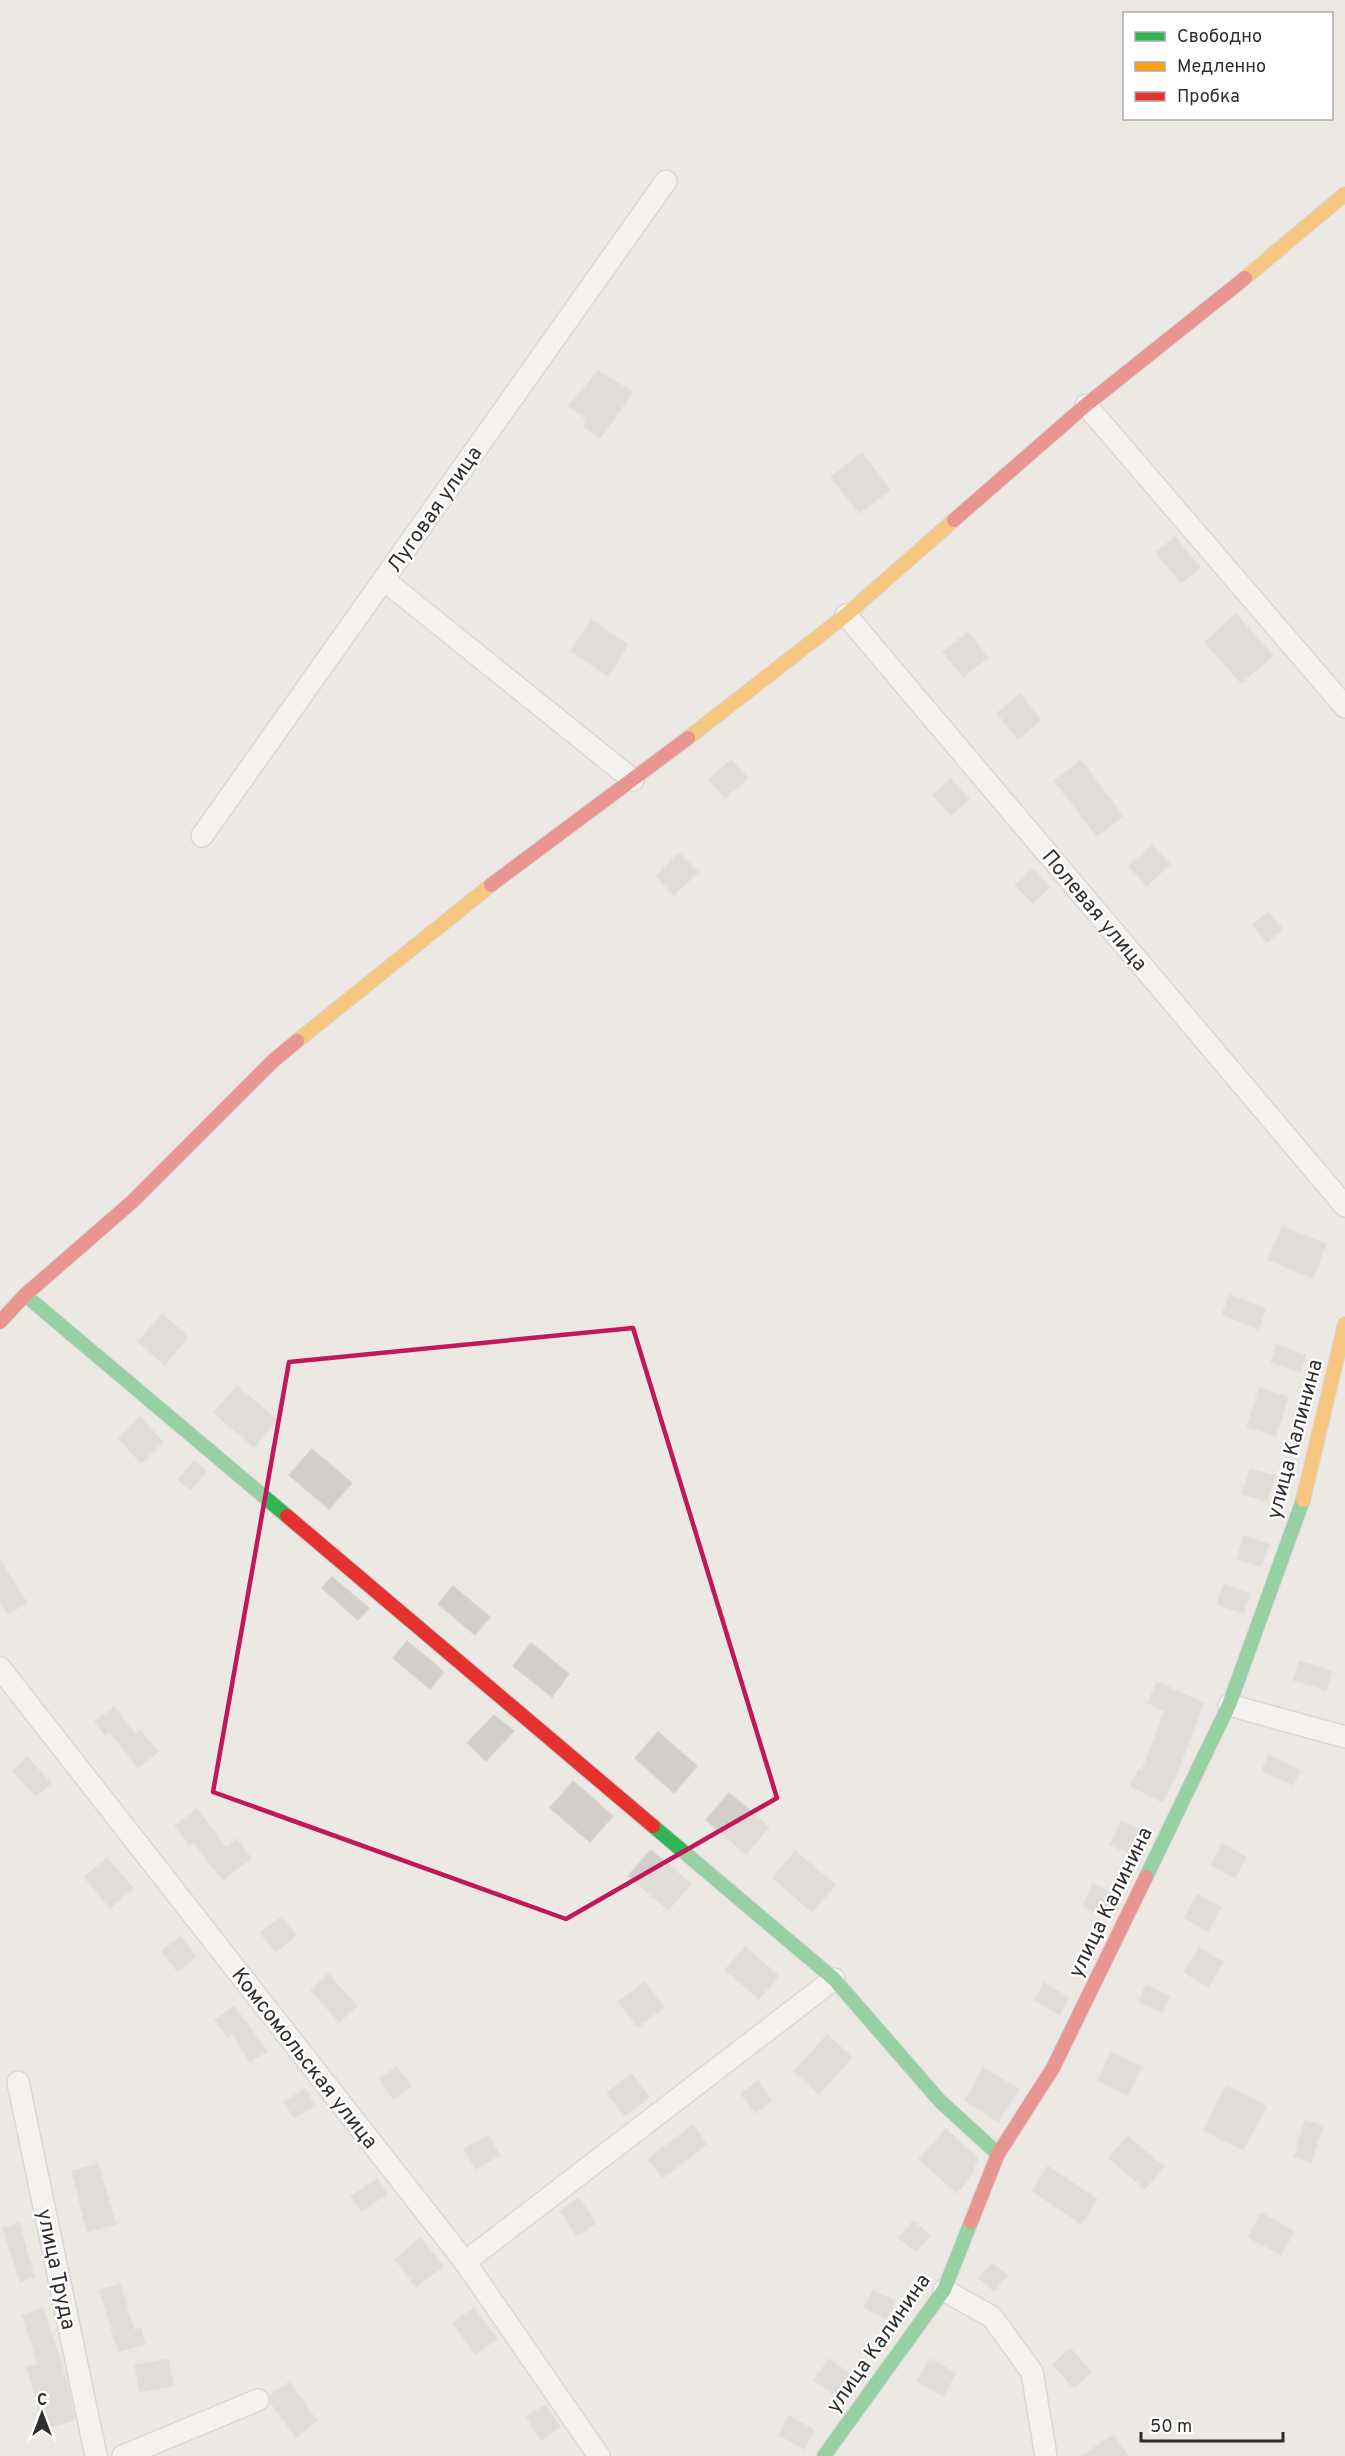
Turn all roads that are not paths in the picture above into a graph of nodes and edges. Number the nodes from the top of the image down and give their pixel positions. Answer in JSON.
{"nodes":[{"id":1,"x":666,"y":181,"type":"dead end"},
{"id":2,"x":1345,"y":194,"type":"edge"},
{"id":3,"x":1086,"y":405,"type":"junction"},
{"id":4,"x":384,"y":580,"type":"junction"},
{"id":5,"x":846,"y":615,"type":"junction"},
{"id":6,"x":1345,"y":707,"type":"edge"},
{"id":7,"x":633,"y":780,"type":"junction"},
{"id":8,"x":202,"y":836,"type":"dead end"},
{"id":9,"x":1345,"y":1206,"type":"edge"},
{"id":10,"x":25,"y":1295,"type":"junction"},
{"id":11,"x":0,"y":1322,"type":"edge"},
{"id":12,"x":1345,"y":1324,"type":"edge"},
{"id":13,"x":0,"y":1668,"type":"edge"},
{"id":14,"x":1229,"y":1705,"type":"junction"},
{"id":15,"x":1345,"y":1737,"type":"edge"},
{"id":16,"x":834,"y":1979,"type":"junction"},
{"id":17,"x":18,"y":2082,"type":"dead end"},
{"id":18,"x":998,"y":2154,"type":"junction"},
{"id":19,"x":465,"y":2262,"type":"junction"},
{"id":20,"x":944,"y":2290,"type":"junction"},
{"id":21,"x":258,"y":2400,"type":"dead end"},
{"id":22,"x":96,"y":2456,"type":"edge"},
{"id":23,"x":123,"y":2456,"type":"edge"},
{"id":24,"x":599,"y":2456,"type":"edge"},
{"id":25,"x":824,"y":2456,"type":"edge"},
{"id":26,"x":1046,"y":2456,"type":"edge"}],
"edges":[{"from":1,"to":4,"type":"street","name":"Луговая улица"},
{"from":2,"to":3,"type":"street"},
{"from":3,"to":5,"type":"street"},
{"from":3,"to":6,"type":"street"},
{"from":4,"to":7,"type":"street"},
{"from":4,"to":8,"type":"street","name":"Луговая улица"},
{"from":5,"to":7,"type":"street"},
{"from":5,"to":9,"type":"street","name":"Полевая улица"},
{"from":7,"to":10,"type":"street"},
{"from":10,"to":11,"type":"street"},
{"from":10,"to":16,"type":"street"},
{"from":12,"to":14,"type":"street","name":"улица Калинина"},
{"from":13,"to":19,"type":"street","name":"Комсомольская улица"},
{"from":14,"to":15,"type":"street"},
{"from":14,"to":18,"type":"street","name":"улица Калинина"},
{"from":16,"to":18,"type":"street"},
{"from":16,"to":19,"type":"street"},
{"from":17,"to":22,"type":"street","name":"улица Труда"},
{"from":18,"to":20,"type":"street","name":"улица Калинина"},
{"from":19,"to":24,"type":"street","name":"Комсомольская улица"},
{"from":20,"to":25,"type":"street","name":"улица Калинина"},
{"from":20,"to":26,"type":"street"},
{"from":21,"to":23,"type":"street"}]}
